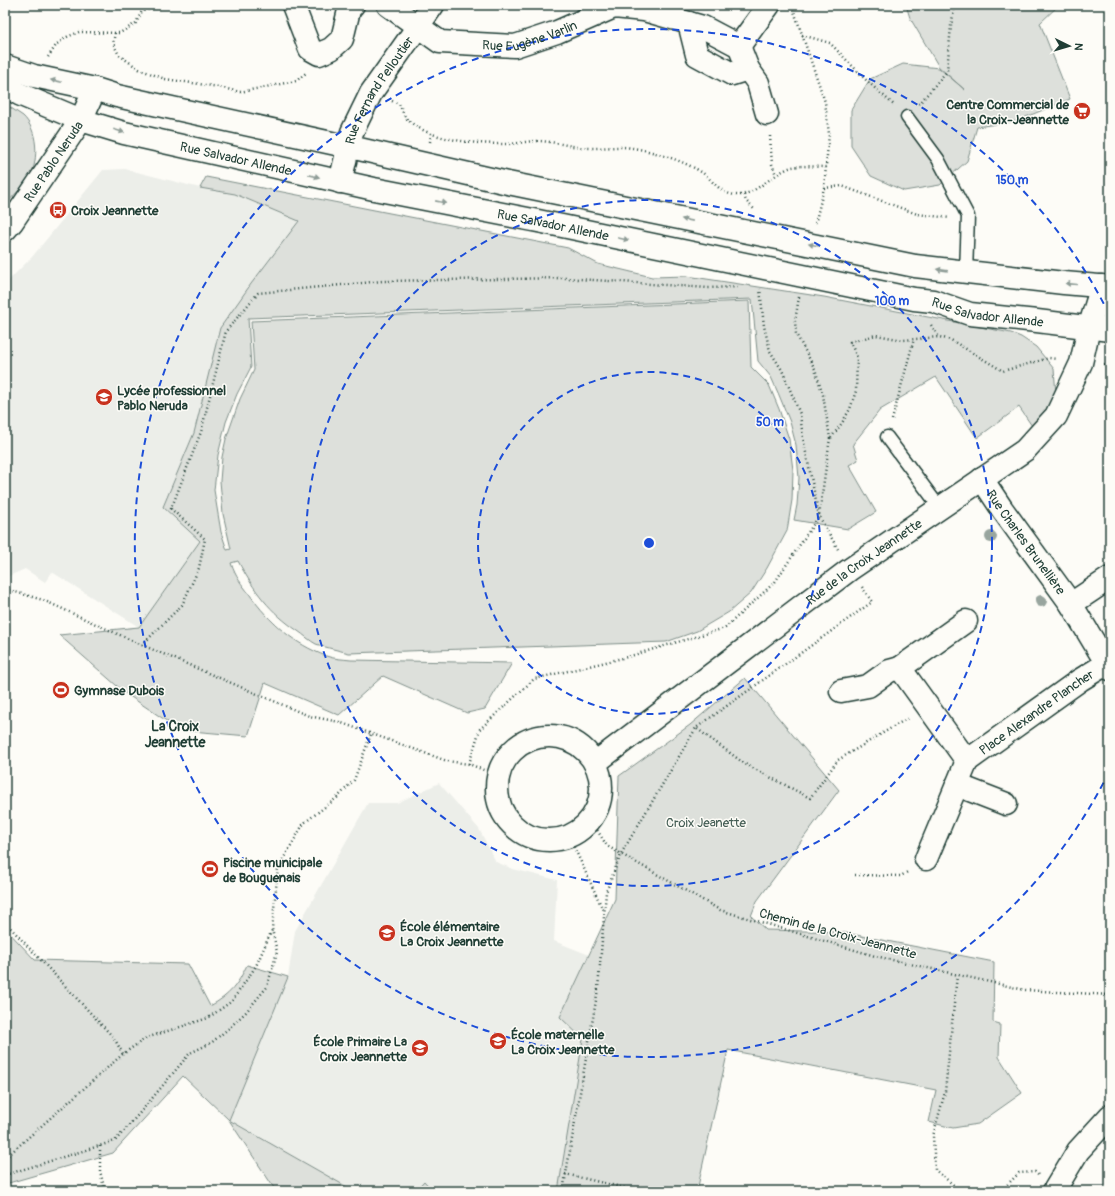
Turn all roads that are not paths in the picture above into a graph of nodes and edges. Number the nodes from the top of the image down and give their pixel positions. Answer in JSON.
{"nodes":[{"id":1,"x":293,"y":5,"type":"edge"},
{"id":2,"x":353,"y":5,"type":"edge"},
{"id":3,"x":388,"y":5,"type":"edge"},
{"id":4,"x":433,"y":5,"type":"edge"},
{"id":5,"x":769,"y":5,"type":"edge"},
{"id":6,"x":689,"y":23,"type":"junction"},
{"id":7,"x":418,"y":25,"type":"junction"},
{"id":8,"x":739,"y":46,"type":"junction"},
{"id":9,"x":5,"y":66,"type":"edge"},
{"id":10,"x":748,"y":69,"type":"junction"},
{"id":11,"x":5,"y":86,"type":"edge"},
{"id":12,"x":94,"y":89,"type":"junction"},
{"id":13,"x":767,"y":114,"type":"road end"},
{"id":14,"x":907,"y":117,"type":"road end"},
{"id":15,"x":82,"y":120,"type":"junction"},
{"id":16,"x":348,"y":147,"type":"junction"},
{"id":17,"x":340,"y":182,"type":"junction"},
{"id":18,"x":5,"y":230,"type":"edge"},
{"id":19,"x":966,"y":273,"type":"junction"},
{"id":20,"x":1106,"y":287,"type":"edge"},
{"id":21,"x":1100,"y":329,"type":"edge"},
{"id":22,"x":887,"y":438,"type":"road end"},
{"id":23,"x":982,"y":479,"type":"junction"},
{"id":24,"x":940,"y":508,"type":"junction"},
{"id":25,"x":1110,"y":578,"type":"edge"},
{"id":26,"x":1071,"y":604,"type":"junction"},
{"id":27,"x":966,"y":621,"type":"dead end"},
{"id":28,"x":1108,"y":666,"type":"edge"},
{"id":29,"x":900,"y":668,"type":"junction"},
{"id":30,"x":841,"y":691,"type":"dead end"},
{"id":31,"x":967,"y":762,"type":"junction"},
{"id":32,"x":595,"y":763,"type":"junction"},
{"id":33,"x":957,"y":785,"type":"junction"},
{"id":34,"x":1006,"y":804,"type":"dead end"},
{"id":35,"x":926,"y":859,"type":"road end"},
{"id":36,"x":1110,"y":1116,"type":"edge"},
{"id":37,"x":1054,"y":1191,"type":"edge"}],
"edges":[{"from":1,"to":2,"type":"street"},
{"from":3,"to":7,"type":"street","name":"Rue Eugène Varlin"},
{"from":4,"to":7,"type":"street","name":"Rue Fernand Pelloutier"},
{"from":5,"to":8,"type":"street"},
{"from":6,"to":7,"type":"street","name":"Rue Eugène Varlin"},
{"from":6,"to":8,"type":"street","name":"Rue Eugène Varlin"},
{"from":6,"to":10,"type":"street"},
{"from":7,"to":16,"type":"street","name":"Rue Fernand Pelloutier"},
{"from":8,"to":10,"type":"street"},
{"from":12,"to":9,"type":"street","one_way":true},
{"from":10,"to":13,"type":"street"},
{"from":11,"to":15,"type":"street","name":"Rue Salvador Allende"},
{"from":12,"to":15,"type":"street","name":"Rue Pablo Neruda"},
{"from":12,"to":16,"type":"street"},
{"from":14,"to":19,"type":"lane"},
{"from":15,"to":17,"type":"street","name":"Rue Salvador Allende","one_way":true},
{"from":15,"to":18,"type":"street","name":"Rue Pablo Neruda"},
{"from":16,"to":17,"type":"street","name":"Rue Fernand Pelloutier"},
{"from":19,"to":16,"type":"street","one_way":true},
{"from":17,"to":21,"type":"street","name":"Rue Salvador Allende","one_way":true},
{"from":20,"to":19,"type":"street","one_way":true},
{"from":20,"to":21,"type":"street","name":"Rue de la Croix Jeannette"},
{"from":21,"to":23,"type":"street","name":"Rue de la Croix Jeannette"},
{"from":22,"to":24,"type":"lane"},
{"from":23,"to":24,"type":"street","name":"Rue de la Croix Jeannette"},
{"from":23,"to":26,"type":"street","name":"Rue Charles Brunellière"},
{"from":24,"to":32,"type":"street","name":"Rue de la Croix Jeannette"},
{"from":25,"to":26,"type":"street","name":"Rue Charles Brunellière"},
{"from":26,"to":28,"type":"street","name":"Rue Charles Brunellière"},
{"from":27,"to":29,"type":"street"},
{"from":28,"to":31,"type":"street","name":"Place Alexandre Plancher"},
{"from":29,"to":30,"type":"street"},
{"from":29,"to":31,"type":"street","name":"Place Alexandre Plancher"},
{"from":31,"to":33,"type":"street","name":"Place Alexandre Plancher"},
{"from":32,"to":32,"type":"street"},
{"from":33,"to":34,"type":"street"},
{"from":33,"to":35,"type":"street","name":"Place Alexandre Plancher"},
{"from":36,"to":37,"type":"street"}]}
